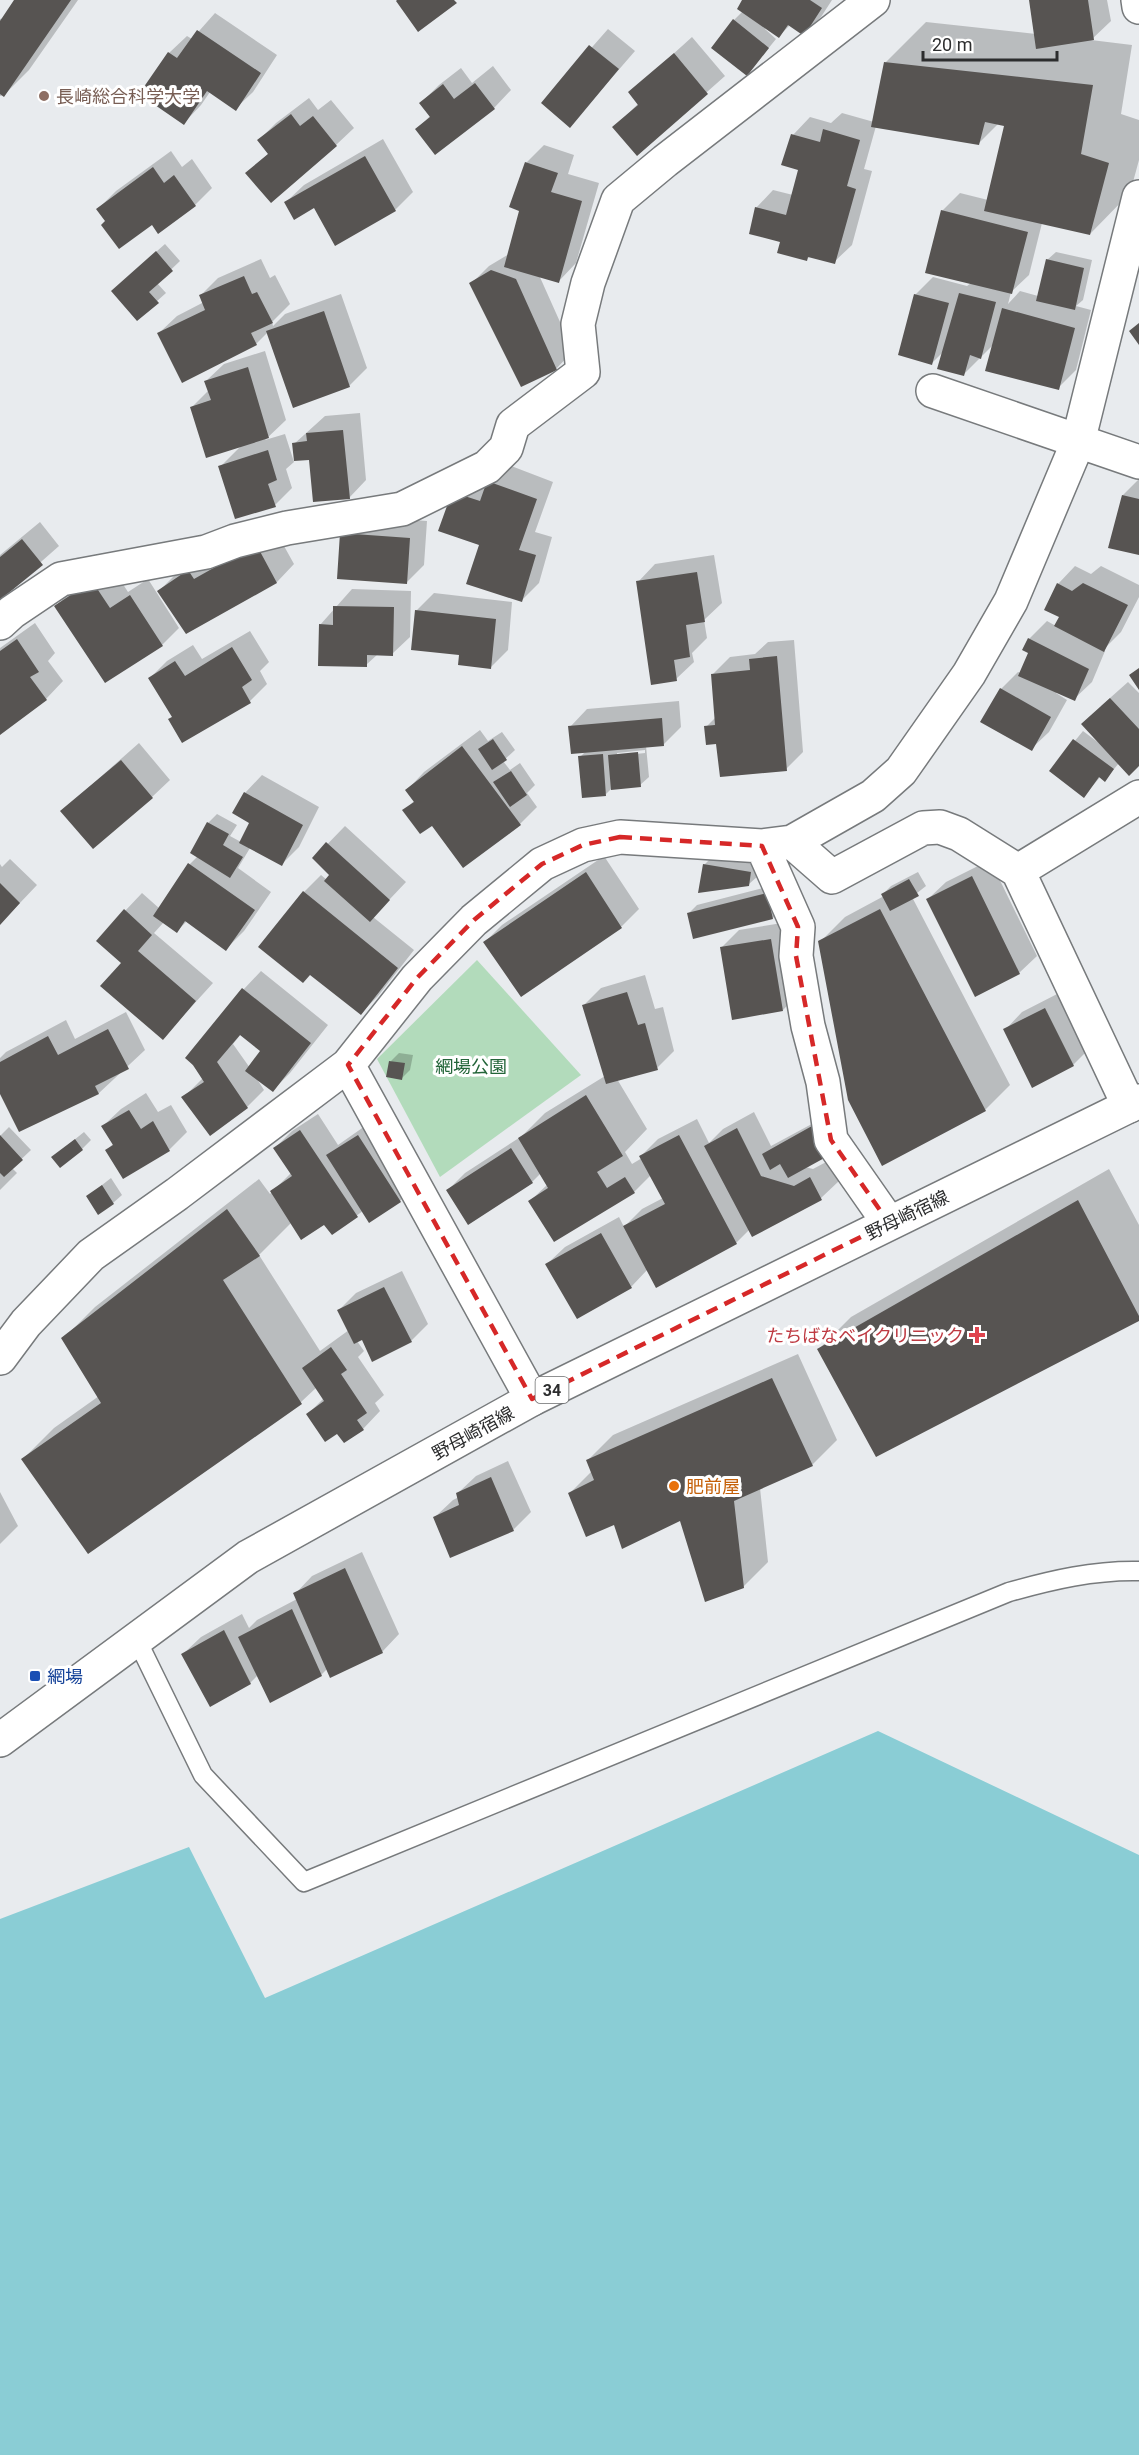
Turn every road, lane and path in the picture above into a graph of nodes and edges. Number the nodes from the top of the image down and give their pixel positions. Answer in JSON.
{"nodes":[{"id":1,"x":873,"y":0,"type":"edge"},
{"id":2,"x":1138,"y":0,"type":"edge"},
{"id":3,"x":1139,"y":7,"type":"edge"},
{"id":4,"x":1139,"y":197,"type":"edge"},
{"id":5,"x":933,"y":391,"type":"dead end"},
{"id":6,"x":1078,"y":442,"type":"junction"},
{"id":7,"x":1139,"y":462,"type":"edge"},
{"id":8,"x":0,"y":623,"type":"edge"},
{"id":9,"x":1139,"y":797,"type":"edge"},
{"id":10,"x":777,"y":844,"type":"junction"},
{"id":11,"x":1018,"y":871,"type":"junction"},
{"id":12,"x":348,"y":1065,"type":"junction"},
{"id":13,"x":1134,"y":1103,"type":"edge"},
{"id":14,"x":889,"y":1223,"type":"junction"},
{"id":15,"x":4,"y":1342,"type":"edge"},
{"id":16,"x":532,"y":1400,"type":"junction"},
{"id":17,"x":1139,"y":1571,"type":"edge"},
{"id":18,"x":137,"y":1640,"type":"junction"},
{"id":19,"x":0,"y":1740,"type":"edge"}],
"edges":[{"from":1,"to":8,"type":"street"},
{"from":2,"to":3,"type":"street"},
{"from":4,"to":6,"type":"street"},
{"from":5,"to":6,"type":"street"},
{"from":6,"to":7,"type":"street"},
{"from":6,"to":10,"type":"street"},
{"from":9,"to":11,"type":"street"},
{"from":10,"to":11,"type":"street"},
{"from":10,"to":12,"type":"street"},
{"from":10,"to":14,"type":"street"},
{"from":11,"to":13,"type":"street"},
{"from":12,"to":15,"type":"street"},
{"from":12,"to":16,"type":"street"},
{"from":13,"to":14,"type":"street","name":"野母崎宿線","number":"34"},
{"from":14,"to":16,"type":"street","name":"野母崎宿線","number":"34"},
{"from":16,"to":18,"type":"street","name":"野母崎宿線","number":"34"},
{"from":17,"to":18,"type":"lane"},
{"from":18,"to":19,"type":"street","name":"野母崎宿線","number":"34"}]}
